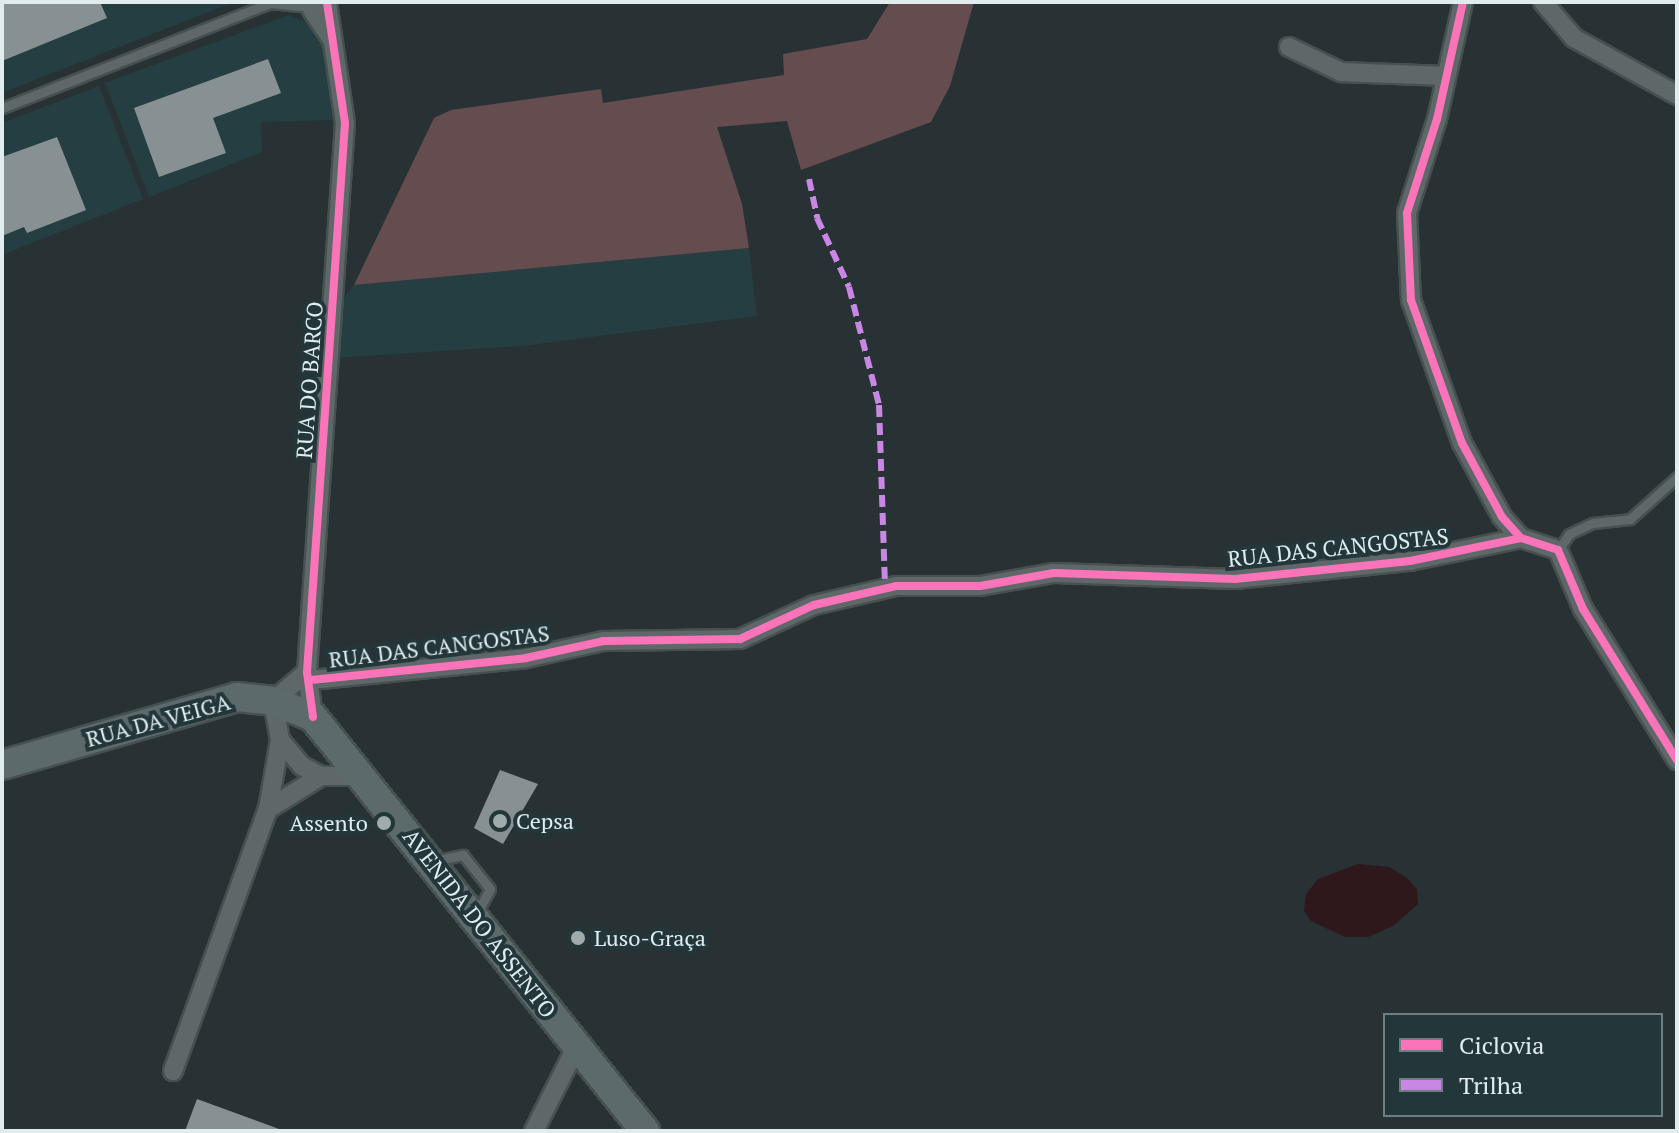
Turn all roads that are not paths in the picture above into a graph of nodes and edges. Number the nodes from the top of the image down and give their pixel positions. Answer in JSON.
{"nodes":[{"id":1,"x":1463,"y":2,"type":"edge"},
{"id":2,"x":1543,"y":2,"type":"edge"},
{"id":3,"x":271,"y":3,"type":"edge"},
{"id":4,"x":312,"y":4,"type":"edge"},
{"id":5,"x":1289,"y":47,"type":"dead end"},
{"id":6,"x":1446,"y":76,"type":"junction"},
{"id":7,"x":1677,"y":95,"type":"edge"},
{"id":8,"x":2,"y":108,"type":"edge"},
{"id":9,"x":1677,"y":477,"type":"edge"},
{"id":10,"x":1521,"y":538,"type":"junction"},
{"id":11,"x":1558,"y":550,"type":"junction"},
{"id":12,"x":309,"y":676,"type":"junction"},
{"id":13,"x":273,"y":701,"type":"junction"},
{"id":14,"x":313,"y":717,"type":"junction"},
{"id":15,"x":280,"y":740,"type":"junction"},
{"id":16,"x":1677,"y":760,"type":"edge"},
{"id":17,"x":2,"y":764,"type":"edge"},
{"id":18,"x":321,"y":776,"type":"junction"},
{"id":19,"x":364,"y":776,"type":"junction"},
{"id":20,"x":268,"y":809,"type":"junction"},
{"id":21,"x":577,"y":1046,"type":"junction"},
{"id":22,"x":173,"y":1071,"type":"dead end"},
{"id":23,"x":534,"y":1131,"type":"edge"},
{"id":24,"x":645,"y":1131,"type":"edge"}],
"edges":[{"from":1,"to":6,"type":"street"},
{"from":2,"to":7,"type":"street"},
{"from":3,"to":4,"type":"lane"},
{"from":3,"to":8,"type":"lane"},
{"from":4,"to":12,"type":"street","name":"RUA DO BARCO"},
{"from":5,"to":6,"type":"street"},
{"from":6,"to":10,"type":"street"},
{"from":9,"to":11,"type":"lane"},
{"from":10,"to":11,"type":"street"},
{"from":10,"to":12,"type":"street","name":"RUA DAS CANGOSTAS"},
{"from":11,"to":16,"type":"street"},
{"from":12,"to":13,"type":"street"},
{"from":12,"to":14,"type":"street","name":"RUA DO BARCO"},
{"from":13,"to":14,"type":"main road","name":"RUA DA VEIGA"},
{"from":13,"to":15,"type":"street"},
{"from":13,"to":17,"type":"main road","name":"RUA DA VEIGA"},
{"from":14,"to":19,"type":"main road","name":"AVENIDA DO ASSENTO"},
{"from":15,"to":18,"type":"street"},
{"from":15,"to":20,"type":"street"},
{"from":18,"to":19,"type":"street"},
{"from":18,"to":20,"type":"street"},
{"from":19,"to":21,"type":"main road","name":"AVENIDA DO ASSENTO"},
{"from":20,"to":22,"type":"street"},
{"from":21,"to":23,"type":"street"},
{"from":21,"to":24,"type":"main road","name":"AVENIDA DO ASSENTO"}]}
